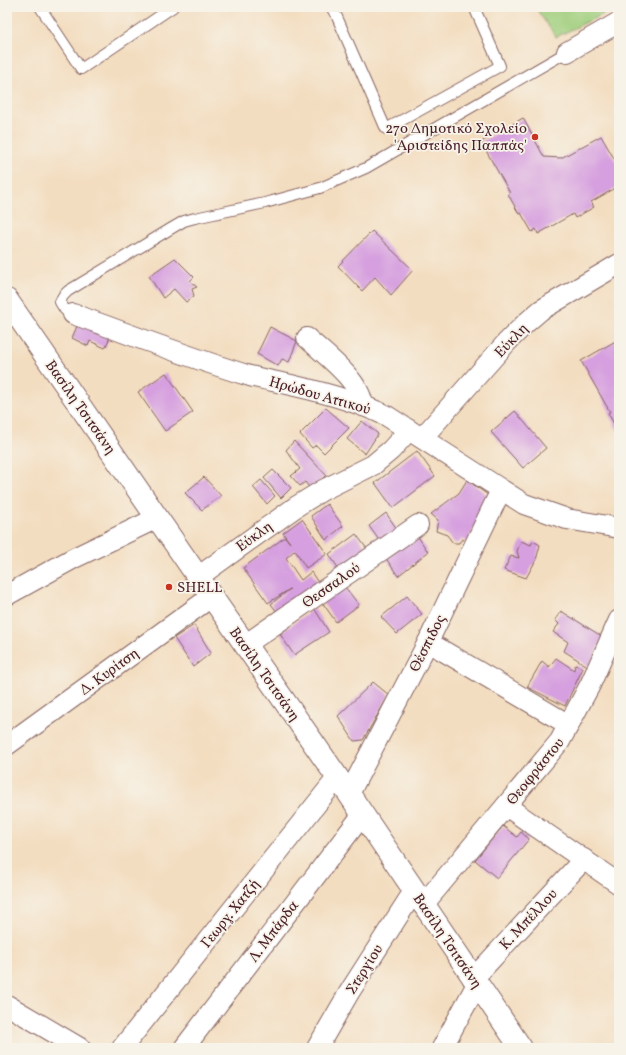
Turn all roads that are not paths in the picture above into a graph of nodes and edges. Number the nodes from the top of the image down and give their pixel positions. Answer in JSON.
{"nodes":[{"id":1,"x":40,"y":7,"type":"edge"},
{"id":2,"x":173,"y":7,"type":"edge"},
{"id":3,"x":331,"y":7,"type":"edge"},
{"id":4,"x":474,"y":7,"type":"edge"},
{"id":5,"x":619,"y":22,"type":"edge"},
{"id":6,"x":567,"y":52,"type":"joint"},
{"id":7,"x":619,"y":264,"type":"edge"},
{"id":8,"x":8,"y":304,"type":"edge"},
{"id":9,"x":73,"y":314,"type":"joint"},
{"id":10,"x":307,"y":338,"type":"dead end"},
{"id":11,"x":363,"y":406,"type":"junction"},
{"id":12,"x":416,"y":434,"type":"junction"},
{"id":13,"x":501,"y":490,"type":"junction"},
{"id":14,"x":157,"y":518,"type":"junction"},
{"id":15,"x":418,"y":525,"type":"dead end"},
{"id":16,"x":619,"y":528,"type":"edge"},
{"id":17,"x":198,"y":577,"type":"junction"},
{"id":18,"x":7,"y":595,"type":"edge"},
{"id":19,"x":211,"y":596,"type":"junction"},
{"id":20,"x":619,"y":620,"type":"edge"},
{"id":21,"x":428,"y":642,"type":"junction"},
{"id":22,"x":245,"y":645,"type":"junction"},
{"id":23,"x":570,"y":725,"type":"junction"},
{"id":24,"x":7,"y":745,"type":"edge"},
{"id":25,"x":343,"y":786,"type":"junction"},
{"id":26,"x":506,"y":806,"type":"junction"},
{"id":27,"x":363,"y":814,"type":"junction"},
{"id":28,"x":584,"y":859,"type":"junction"},
{"id":29,"x":619,"y":884,"type":"edge"},
{"id":30,"x":418,"y":898,"type":"junction"},
{"id":31,"x":475,"y":981,"type":"junction"},
{"id":32,"x":7,"y":1005,"type":"edge"},
{"id":33,"x":80,"y":1048,"type":"edge"},
{"id":34,"x":122,"y":1048,"type":"edge"},
{"id":35,"x":184,"y":1048,"type":"edge"},
{"id":36,"x":317,"y":1048,"type":"edge"},
{"id":37,"x":442,"y":1048,"type":"edge"},
{"id":38,"x":521,"y":1048,"type":"edge"}],
"edges":[{"from":1,"to":2,"type":"lane"},
{"from":3,"to":4,"type":"lane"},
{"from":5,"to":6,"type":"street"},
{"from":6,"to":9,"type":"lane"},
{"from":7,"to":12,"type":"street","name":"Εύκλη"},
{"from":8,"to":14,"type":"main road","name":"Βασίλη Τσιτσάνη"},
{"from":9,"to":11,"type":"street","name":"Ηρώδου Αττικού"},
{"from":10,"to":11,"type":"street"},
{"from":11,"to":12,"type":"street","name":"Ηρώδου Αττικού"},
{"from":12,"to":13,"type":"street","name":"Ηρώδου Αττικού"},
{"from":12,"to":17,"type":"street","name":"Εύκλη"},
{"from":13,"to":16,"type":"street","name":"Ηρώδου Αττικού"},
{"from":13,"to":21,"type":"street","name":"Θέσπιδος"},
{"from":14,"to":17,"type":"main road","name":"Βασίλη Τσιτσάνη"},
{"from":14,"to":18,"type":"street"},
{"from":15,"to":22,"type":"street","name":"Θεσσαλού"},
{"from":17,"to":19,"type":"main road","name":"Βασίλη Τσιτσάνη"},
{"from":19,"to":22,"type":"main road","name":"Βασίλη Τσιτσάνη"},
{"from":19,"to":24,"type":"street","name":"Δ. Κυρίτση"},
{"from":20,"to":23,"type":"street","name":"Θεοφράστου"},
{"from":21,"to":23,"type":"street"},
{"from":21,"to":25,"type":"street","name":"Θέσπιδος"},
{"from":22,"to":25,"type":"main road","name":"Βασίλη Τσιτσάνη"},
{"from":23,"to":26,"type":"street","name":"Θεοφράστου"},
{"from":25,"to":27,"type":"main road","name":"Βασίλη Τσιτσάνη"},
{"from":25,"to":34,"type":"street","name":"Γεωργ. Χατζή"},
{"from":26,"to":28,"type":"street"},
{"from":26,"to":30,"type":"street","name":"Θεοφράστου"},
{"from":27,"to":30,"type":"main road","name":"Βασίλη Τσιτσάνη"},
{"from":27,"to":35,"type":"street","name":"Λ. Μπάρδα"},
{"from":28,"to":29,"type":"street"},
{"from":28,"to":31,"type":"street","name":"Κ. Μπέλλου"},
{"from":30,"to":31,"type":"main road","name":"Βασίλη Τσιτσάνη"},
{"from":30,"to":36,"type":"street","name":"Στεργίου"},
{"from":31,"to":37,"type":"street","name":"Κ. Μπέλλου"},
{"from":31,"to":38,"type":"main road","name":"Βασίλη Τσιτσάνη"},
{"from":32,"to":33,"type":"street"}]}
